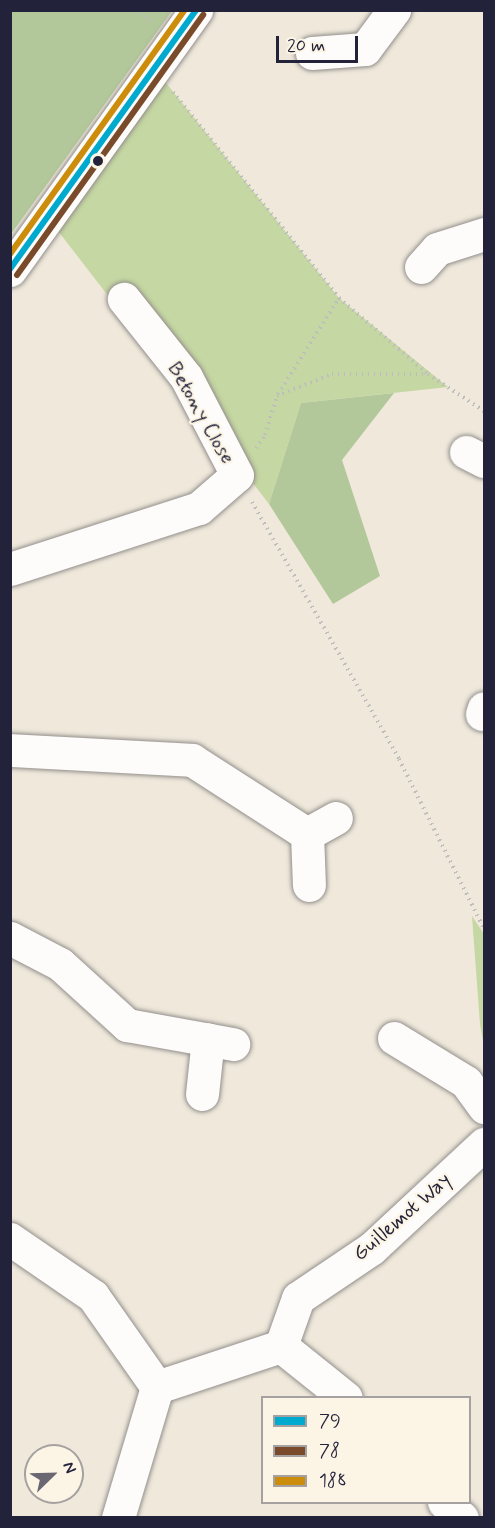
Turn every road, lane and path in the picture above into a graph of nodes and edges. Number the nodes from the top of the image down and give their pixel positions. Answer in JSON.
{"nodes":[{"id":1,"x":196,"y":10,"type":"edge"},
{"id":2,"x":394,"y":10,"type":"edge"},
{"id":3,"x":312,"y":53,"type":"dead end"},
{"id":4,"x":154,"y":68,"type":"junction"},
{"id":5,"x":484,"y":234,"type":"edge"},
{"id":6,"x":421,"y":267,"type":"dead end"},
{"id":7,"x":10,"y":270,"type":"edge"},
{"id":8,"x":123,"y":298,"type":"dead end"},
{"id":9,"x":339,"y":298,"type":"junction"},
{"id":10,"x":428,"y":374,"type":"junction"},
{"id":11,"x":277,"y":396,"type":"junction"},
{"id":12,"x":484,"y":411,"type":"edge"},
{"id":13,"x":237,"y":475,"type":"junction"},
{"id":14,"x":10,"y":569,"type":"edge"},
{"id":15,"x":10,"y":750,"type":"edge"},
{"id":16,"x":336,"y":818,"type":"dead end"},
{"id":17,"x":307,"y":834,"type":"junction"},
{"id":18,"x":309,"y":885,"type":"dead end"},
{"id":19,"x":484,"y":929,"type":"edge"},
{"id":20,"x":10,"y":938,"type":"edge"},
{"id":21,"x":394,"y":1038,"type":"dead end"},
{"id":22,"x":202,"y":1094,"type":"dead end"},
{"id":23,"x":484,"y":1107,"type":"edge"},
{"id":24,"x":484,"y":1144,"type":"edge"},
{"id":25,"x":10,"y":1239,"type":"edge"},
{"id":26,"x":281,"y":1346,"type":"junction"},
{"id":27,"x":158,"y":1388,"type":"junction"},
{"id":28,"x":344,"y":1396,"type":"edge"},
{"id":29,"x":445,"y":1504,"type":"edge"},
{"id":30,"x":118,"y":1518,"type":"edge"},
{"id":31,"x":462,"y":1518,"type":"edge"}],
"edges":[{"from":1,"to":4,"type":"street"},
{"from":2,"to":3,"type":"street"},
{"from":4,"to":7,"type":"street"},
{"from":4,"to":9,"type":"path"},
{"from":5,"to":6,"type":"street"},
{"from":8,"to":13,"type":"street","name":"Betony Close"},
{"from":9,"to":10,"type":"path"},
{"from":9,"to":11,"type":"path"},
{"from":10,"to":11,"type":"path"},
{"from":10,"to":12,"type":"path"},
{"from":11,"to":13,"type":"path"},
{"from":13,"to":14,"type":"street","name":"Betony Close"},
{"from":13,"to":19,"type":"path"},
{"from":15,"to":17,"type":"street"},
{"from":16,"to":17,"type":"street"},
{"from":17,"to":18,"type":"street"},
{"from":20,"to":22,"type":"street"},
{"from":21,"to":23,"type":"street"},
{"from":24,"to":26,"type":"street","name":"Guillemot Way"},
{"from":25,"to":27,"type":"street"},
{"from":26,"to":27,"type":"street"},
{"from":26,"to":28,"type":"street"},
{"from":27,"to":30,"type":"street"},
{"from":29,"to":31,"type":"street"}]}
